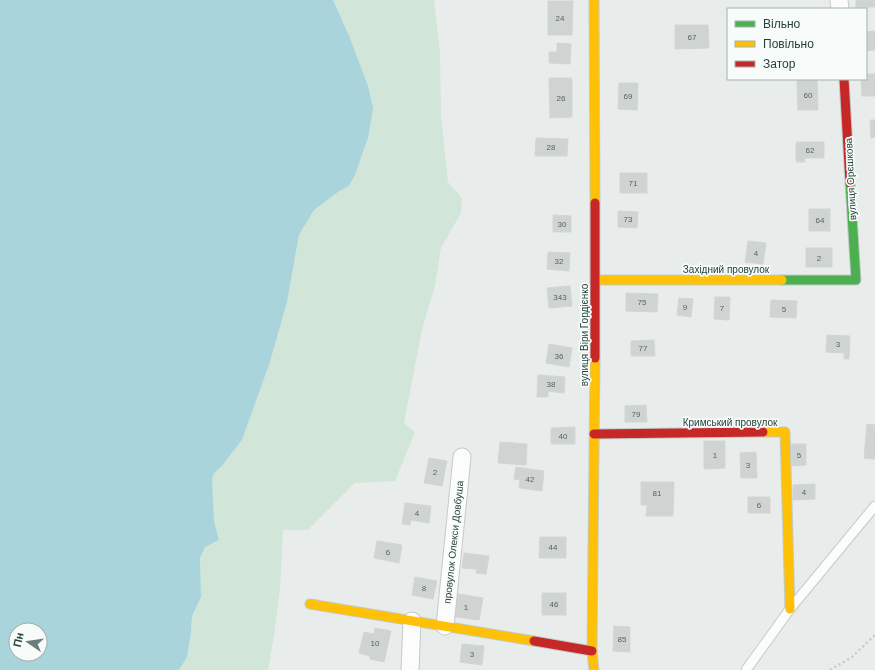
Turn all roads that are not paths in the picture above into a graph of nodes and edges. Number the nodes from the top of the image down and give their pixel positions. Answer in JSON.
{"nodes":[{"id":1,"x":594,"y":0,"type":"edge"},
{"id":2,"x":844,"y":80,"type":"edge"},
{"id":3,"x":596,"y":280,"type":"junction"},
{"id":4,"x":856,"y":280,"type":"joint"},
{"id":5,"x":594,"y":434,"type":"junction"},
{"id":6,"x":462,"y":457,"type":"dead end"},
{"id":7,"x":875,"y":506,"type":"edge"},
{"id":8,"x":310,"y":604,"type":"dead end"},
{"id":9,"x":790,"y":609,"type":"junction"},
{"id":10,"x":412,"y":621,"type":"junction"},
{"id":11,"x":445,"y":626,"type":"junction"},
{"id":12,"x":592,"y":650,"type":"junction"},
{"id":13,"x":410,"y":670,"type":"edge"},
{"id":14,"x":594,"y":670,"type":"edge"},
{"id":15,"x":746,"y":670,"type":"edge"}],
"edges":[{"from":1,"to":3,"type":"street","name":"вулиця Віри Гордієнко"},
{"from":2,"to":4,"type":"street","name":"вулиця Орєшкова"},
{"from":3,"to":4,"type":"street","name":"Західний провулок"},
{"from":3,"to":5,"type":"street","name":"вулиця Віри Гордієнко"},
{"from":5,"to":9,"type":"street","name":"Кримський провулок"},
{"from":5,"to":12,"type":"street","name":"вулиця Віри Гордієнко"},
{"from":6,"to":11,"type":"street","name":"провулок Олекси Довбуша"},
{"from":7,"to":9,"type":"lane"},
{"from":8,"to":10,"type":"street"},
{"from":9,"to":15,"type":"lane"},
{"from":10,"to":11,"type":"street"},
{"from":10,"to":13,"type":"street"},
{"from":11,"to":12,"type":"street"},
{"from":12,"to":14,"type":"street","name":"вулиця Віри Гордієнко"}]}
